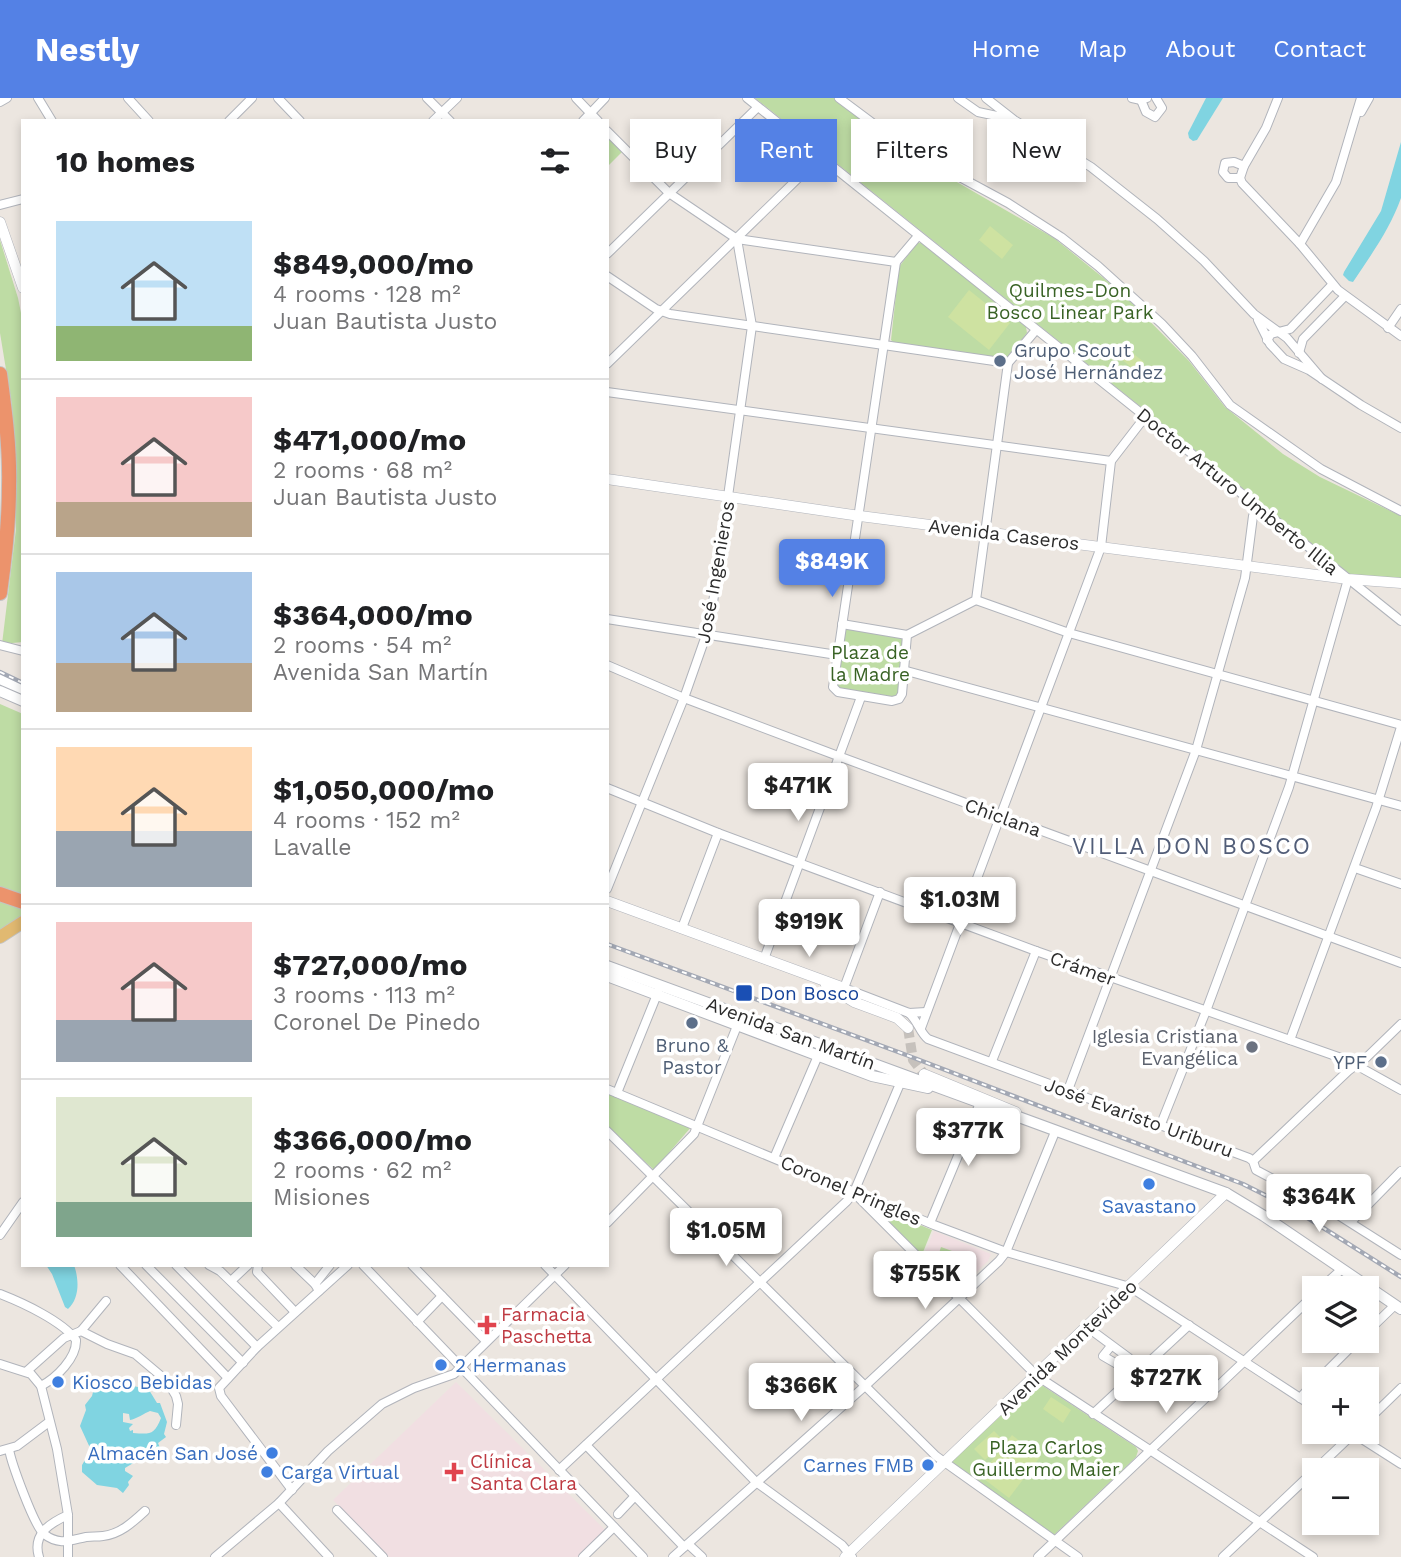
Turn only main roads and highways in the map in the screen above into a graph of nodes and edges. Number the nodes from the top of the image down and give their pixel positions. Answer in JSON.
{"nodes":[{"id":1,"x":0,"y":373,"type":"edge"},
{"id":2,"x":0,"y":593,"type":"edge"},
{"id":3,"x":0,"y":679,"type":"edge"},
{"id":4,"x":21,"y":688,"type":"edge"},
{"id":5,"x":0,"y":691,"type":"edge"},
{"id":6,"x":21,"y":700,"type":"edge"},
{"id":7,"x":0,"y":894,"type":"edge"},
{"id":8,"x":21,"y":901,"type":"edge"},
{"id":9,"x":21,"y":923,"type":"edge"},
{"id":10,"x":0,"y":937,"type":"edge"},
{"id":11,"x":609,"y":969,"type":"edge"},
{"id":12,"x":609,"y":977,"type":"edge"},
{"id":13,"x":658,"y":991,"type":"junction"},
{"id":14,"x":1398,"y":1307,"type":"edge"}],
"edges":[{"from":1,"to":2,"type":"highway"},
{"from":3,"to":4,"type":"main road"},
{"from":5,"to":6,"type":"main road"},
{"from":7,"to":8,"type":"highway"},
{"from":9,"to":10,"type":"main road"},
{"from":11,"to":13,"type":"main road","name":"Avenida San Martín"},
{"from":12,"to":13,"type":"main road","name":"Avenida San Martín"},
{"from":13,"to":14,"type":"main road","name":"Avenida San Martín"}]}
